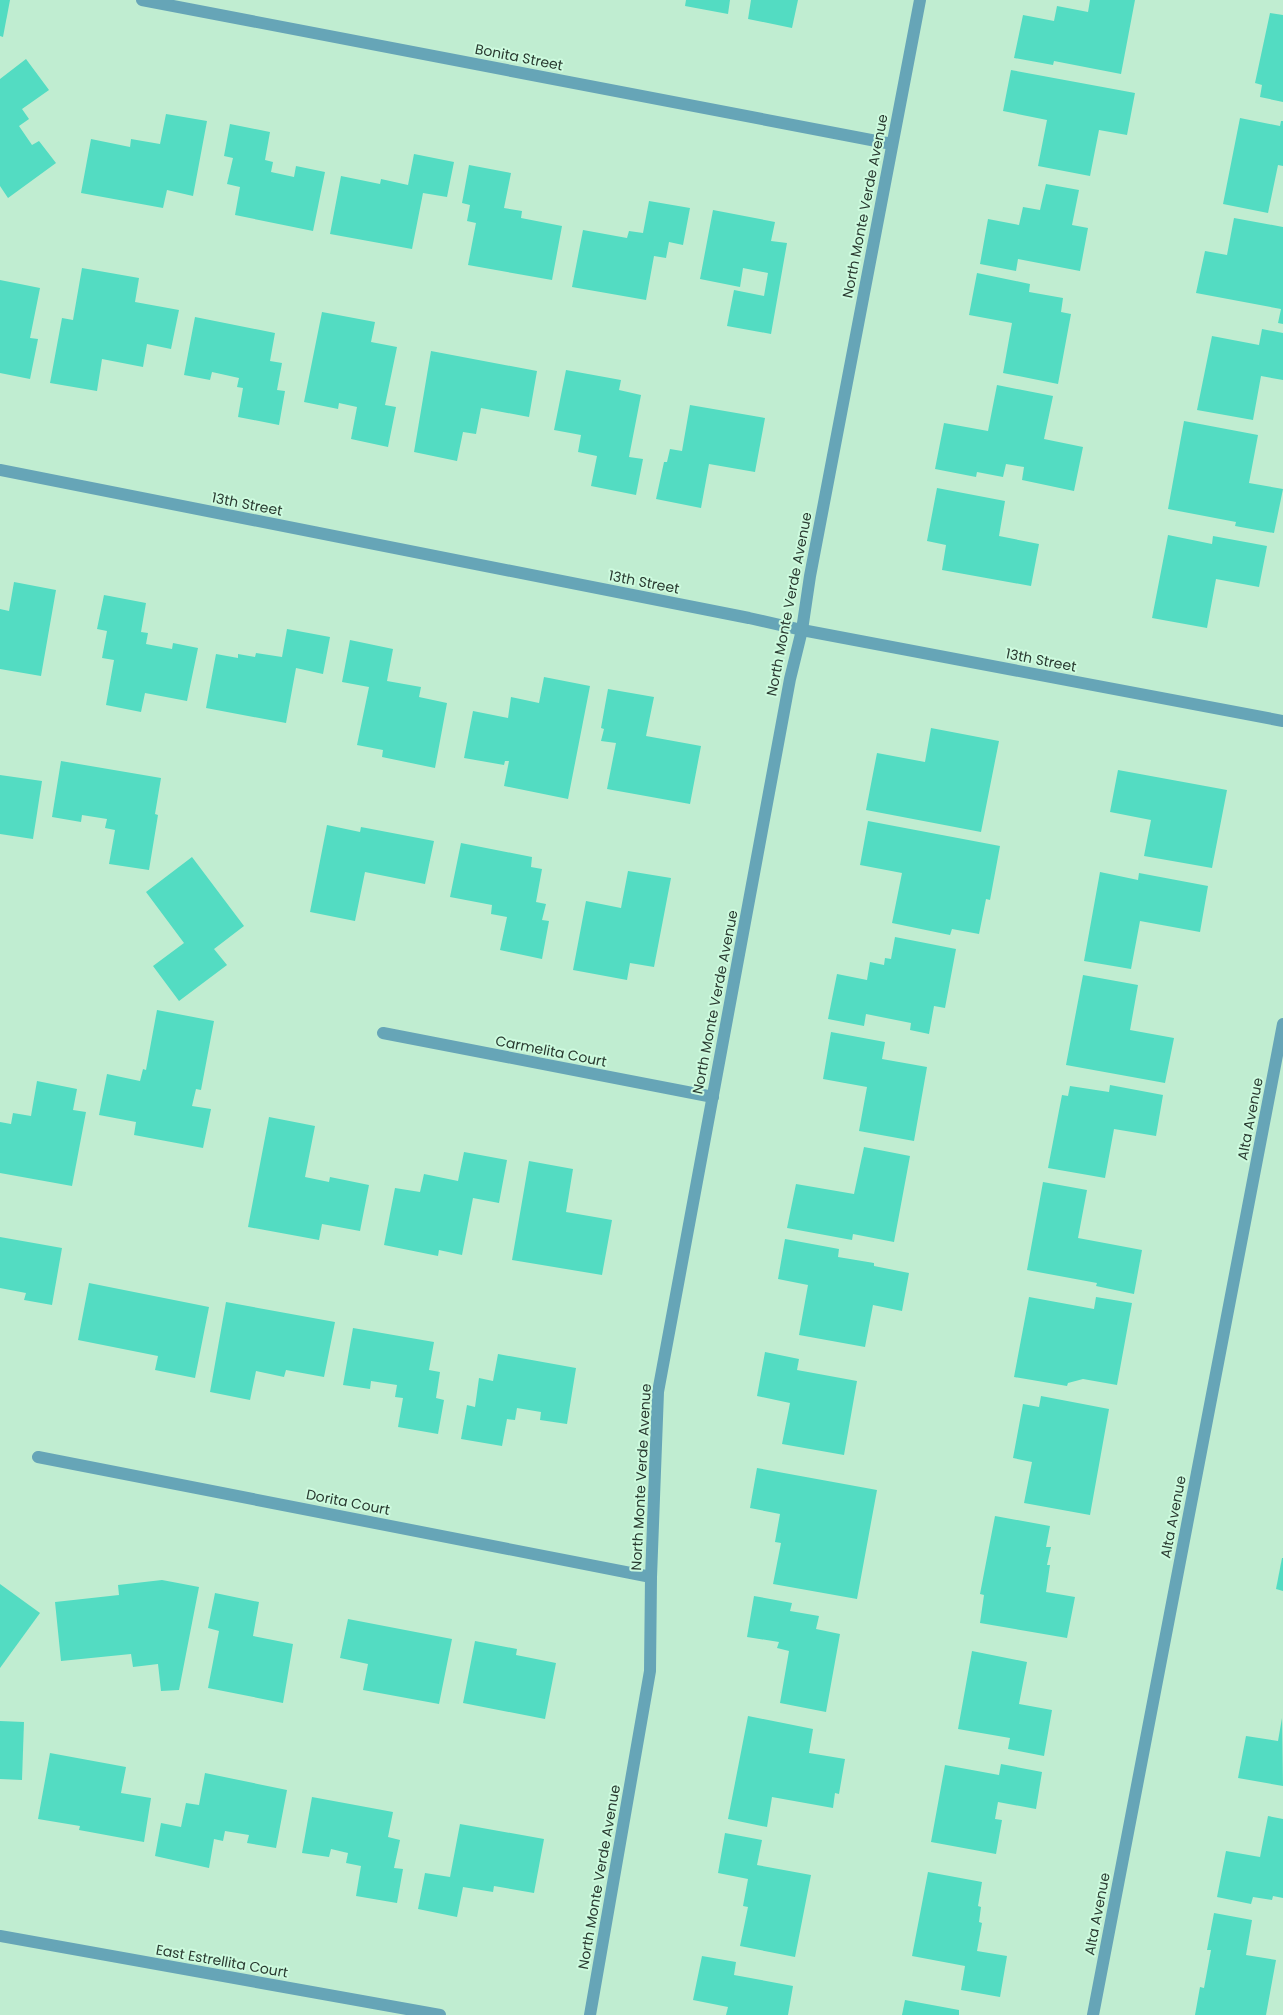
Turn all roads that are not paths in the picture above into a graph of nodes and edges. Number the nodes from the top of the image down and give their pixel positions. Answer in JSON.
{"nodes":[{"id":1,"x":142,"y":0,"type":"edge"},
{"id":2,"x":920,"y":0,"type":"edge"},
{"id":3,"x":892,"y":144,"type":"junction"},
{"id":4,"x":0,"y":470,"type":"edge"},
{"id":5,"x":802,"y":630,"type":"junction"},
{"id":6,"x":1283,"y":721,"type":"edge"},
{"id":7,"x":1283,"y":1024,"type":"edge"},
{"id":8,"x":383,"y":1033,"type":"dead end"},
{"id":9,"x":713,"y":1097,"type":"junction"},
{"id":10,"x":38,"y":1457,"type":"dead end"},
{"id":11,"x":651,"y":1577,"type":"junction"},
{"id":12,"x":0,"y":1936,"type":"edge"},
{"id":13,"x":440,"y":2015,"type":"edge"},
{"id":14,"x":590,"y":2015,"type":"edge"},
{"id":15,"x":1093,"y":2015,"type":"edge"}],
"edges":[{"from":1,"to":3,"type":"street","name":"Bonita Street"},
{"from":2,"to":3,"type":"street","name":"North Monte Verde Avenue"},
{"from":3,"to":5,"type":"street","name":"North Monte Verde Avenue"},
{"from":4,"to":5,"type":"street","name":"13th Street"},
{"from":5,"to":6,"type":"street","name":"13th Street"},
{"from":5,"to":9,"type":"street","name":"North Monte Verde Avenue"},
{"from":7,"to":15,"type":"street","name":"Alta Avenue"},
{"from":8,"to":9,"type":"street","name":"Carmelita Court"},
{"from":9,"to":11,"type":"street","name":"North Monte Verde Avenue"},
{"from":10,"to":11,"type":"street","name":"Dorita Court"},
{"from":11,"to":14,"type":"street","name":"North Monte Verde Avenue"},
{"from":12,"to":13,"type":"street","name":"East Estrellita Court"}]}
